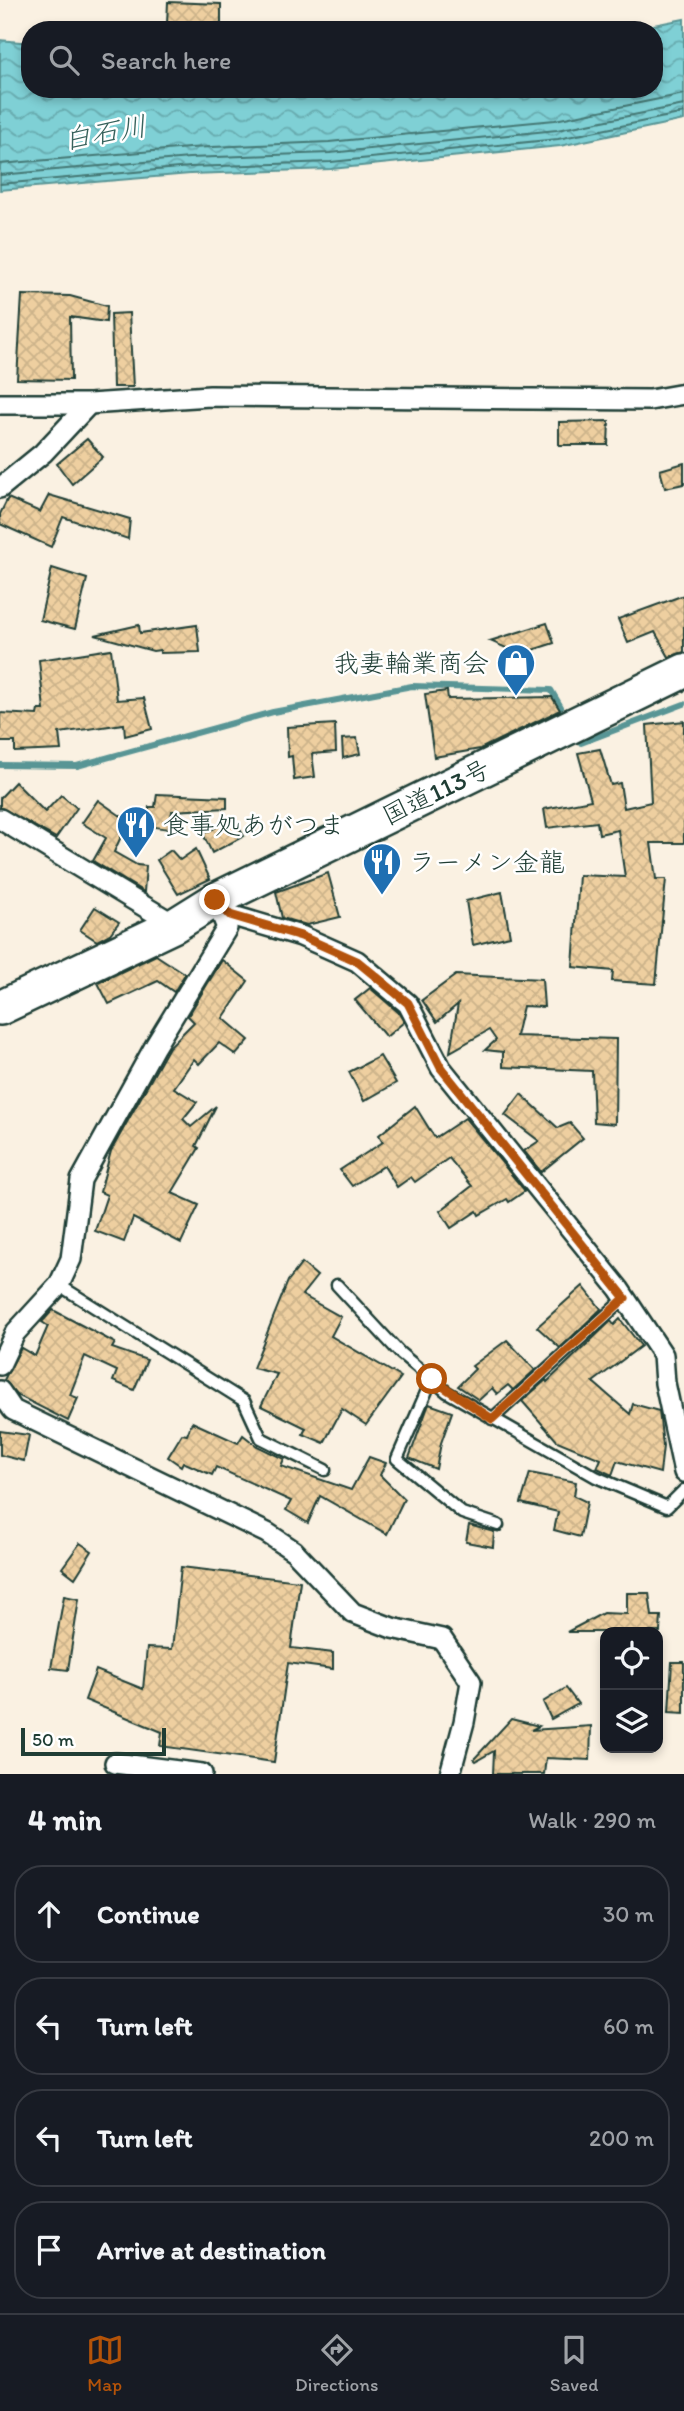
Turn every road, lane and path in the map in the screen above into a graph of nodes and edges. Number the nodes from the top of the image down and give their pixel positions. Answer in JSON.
{"nodes":[{"id":1,"x":684,"y":394,"type":"edge"},
{"id":2,"x":0,"y":404,"type":"edge"},
{"id":3,"x":89,"y":404,"type":"junction"},
{"id":4,"x":0,"y":488,"type":"edge"},
{"id":5,"x":684,"y":671,"type":"edge"},
{"id":6,"x":0,"y":819,"type":"edge"},
{"id":7,"x":215,"y":900,"type":"junction"},
{"id":8,"x":175,"y":925,"type":"junction"},
{"id":9,"x":0,"y":1008,"type":"edge"},
{"id":10,"x":59,"y":1285,"type":"junction"},
{"id":11,"x":337,"y":1285,"type":"dead end"},
{"id":12,"x":625,"y":1298,"type":"junction"},
{"id":13,"x":0,"y":1365,"type":"edge"},
{"id":14,"x":432,"y":1379,"type":"junction"},
{"id":15,"x":0,"y":1391,"type":"edge"},
{"id":16,"x":492,"y":1419,"type":"junction"},
{"id":17,"x":325,"y":1470,"type":"dead end"},
{"id":18,"x":684,"y":1472,"type":"edge"},
{"id":19,"x":684,"y":1490,"type":"edge"},
{"id":20,"x":498,"y":1525,"type":"dead end"},
{"id":21,"x":115,"y":1763,"type":"dead end"},
{"id":22,"x":202,"y":1774,"type":"edge"},
{"id":23,"x":450,"y":1774,"type":"edge"}],
"edges":[{"from":1,"to":3,"type":"street"},
{"from":2,"to":3,"type":"street"},
{"from":3,"to":4,"type":"street"},
{"from":5,"to":7,"type":"highway","name":"国道113号"},
{"from":6,"to":8,"type":"street"},
{"from":7,"to":8,"type":"highway","name":"国道113号"},
{"from":7,"to":10,"type":"street"},
{"from":7,"to":12,"type":"street"},
{"from":8,"to":9,"type":"highway","name":"国道113号"},
{"from":10,"to":13,"type":"street"},
{"from":10,"to":17,"type":"lane"},
{"from":11,"to":14,"type":"lane"},
{"from":12,"to":16,"type":"lane"},
{"from":12,"to":18,"type":"street"},
{"from":14,"to":16,"type":"lane"},
{"from":14,"to":20,"type":"lane"},
{"from":15,"to":23,"type":"street"},
{"from":16,"to":19,"type":"lane"},
{"from":21,"to":22,"type":"street"}]}
